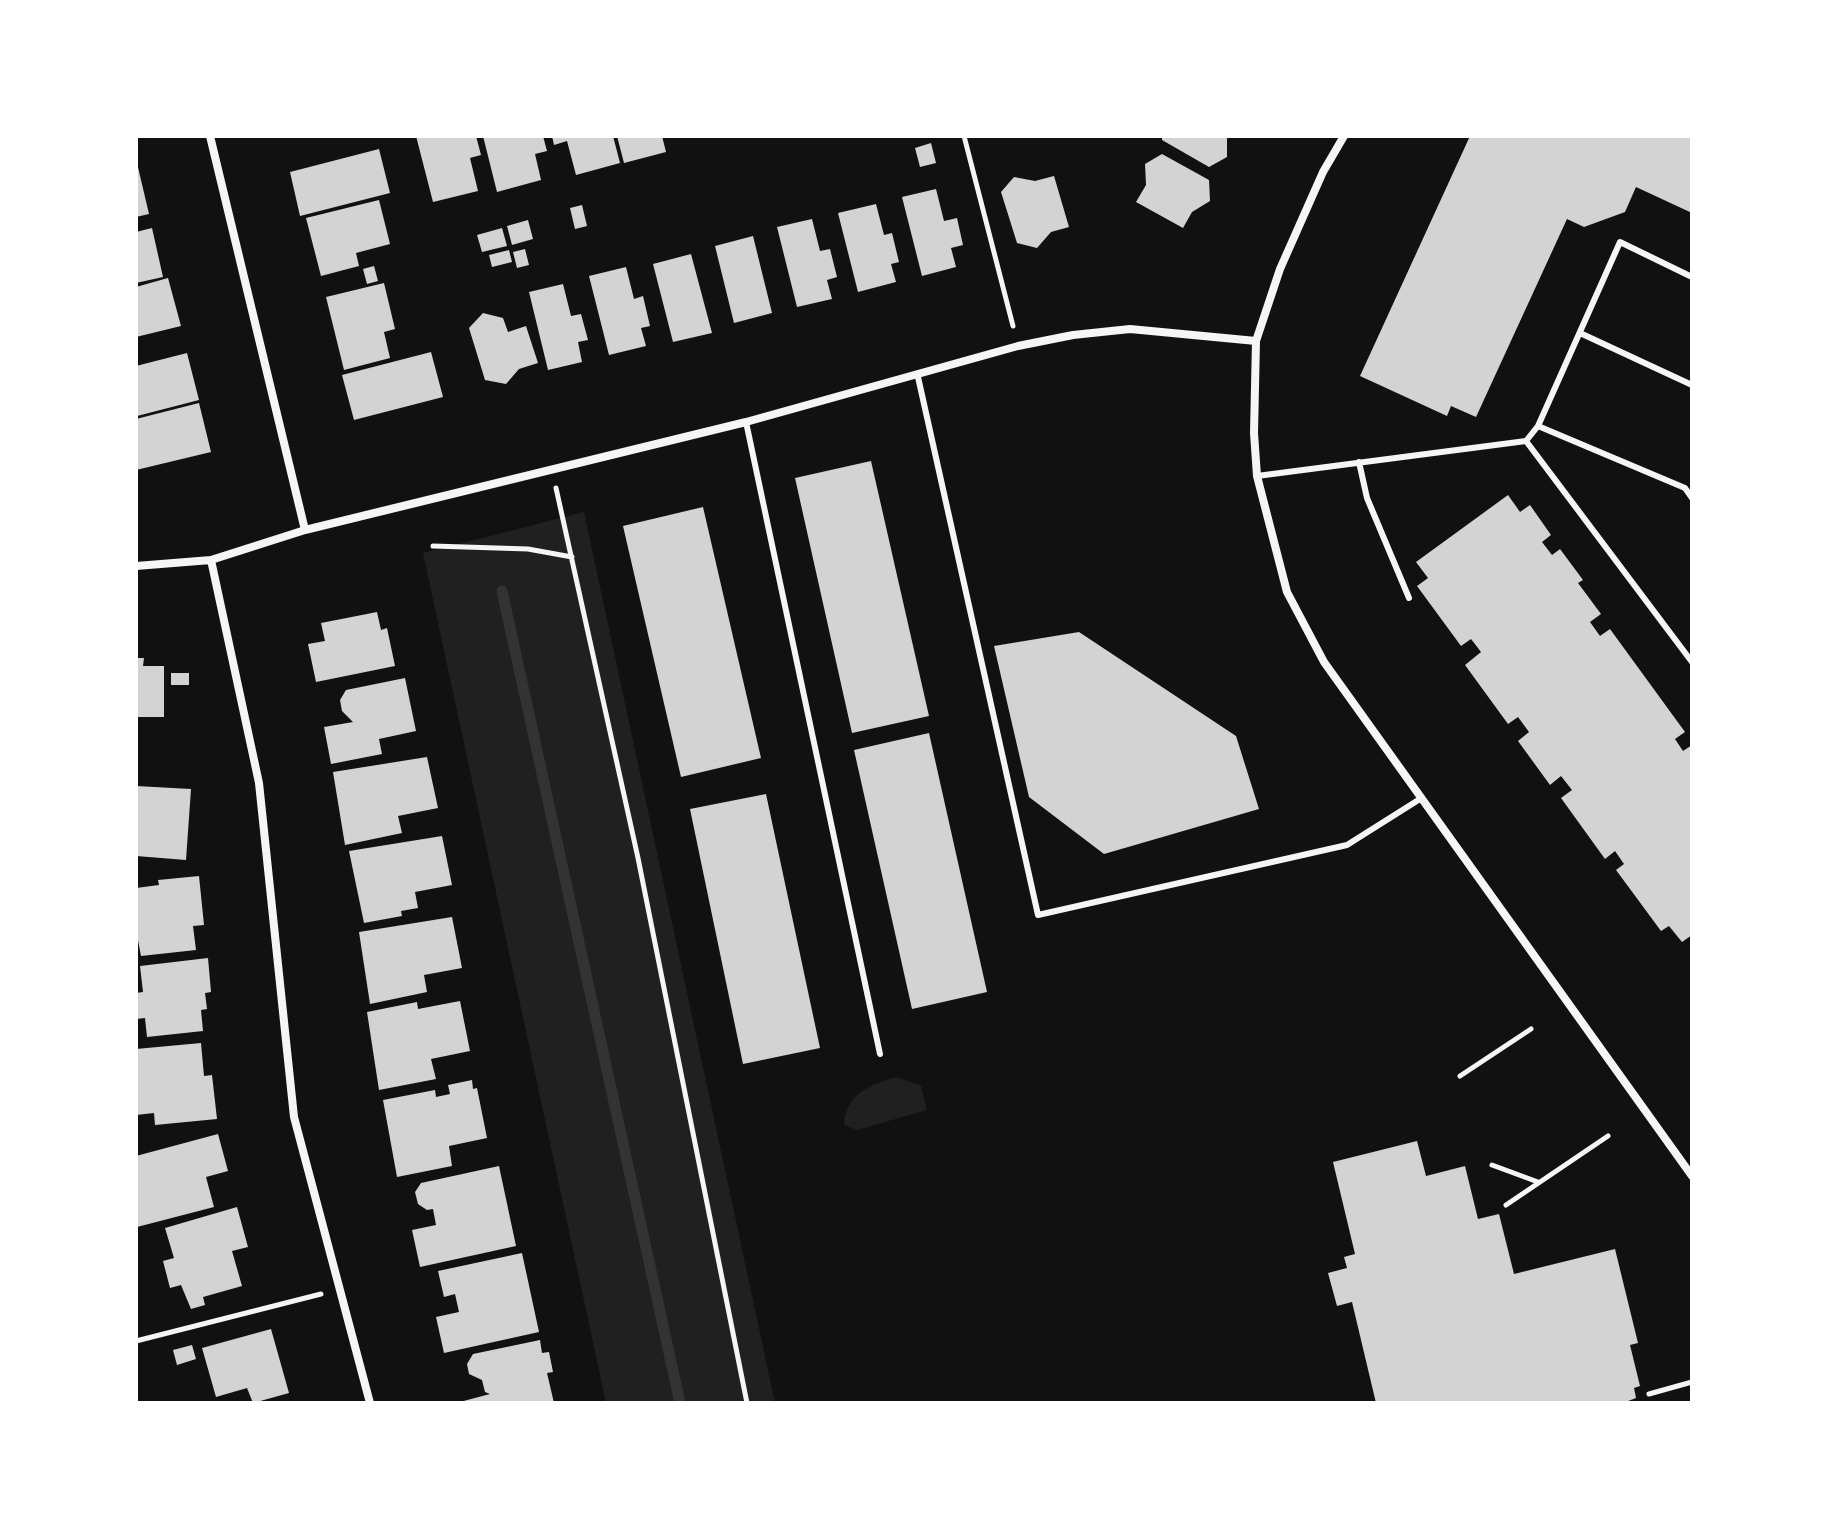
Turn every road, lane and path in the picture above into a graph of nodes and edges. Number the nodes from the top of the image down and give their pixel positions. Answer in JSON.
{"nodes":[{"id":1,"x":210,"y":136,"type":"edge"},
{"id":2,"x":964,"y":136,"type":"edge"},
{"id":3,"x":1344,"y":136,"type":"edge"},
{"id":4,"x":1692,"y":277,"type":"edge"},
{"id":5,"x":1580,"y":333,"type":"junction"},
{"id":6,"x":1256,"y":341,"type":"junction"},
{"id":7,"x":1018,"y":346,"type":"junction"},
{"id":8,"x":918,"y":377,"type":"junction"},
{"id":9,"x":1692,"y":385,"type":"edge"},
{"id":10,"x":746,"y":422,"type":"junction"},
{"id":11,"x":1538,"y":426,"type":"junction"},
{"id":12,"x":1526,"y":441,"type":"junction"},
{"id":13,"x":1359,"y":462,"type":"junction"},
{"id":14,"x":552,"y":470,"type":"junction"},
{"id":15,"x":1257,"y":476,"type":"junction"},
{"id":16,"x":1692,"y":498,"type":"edge"},
{"id":17,"x":305,"y":530,"type":"junction"},
{"id":18,"x":433,"y":546,"type":"dead end"},
{"id":19,"x":572,"y":557,"type":"junction"},
{"id":20,"x":211,"y":560,"type":"junction"},
{"id":21,"x":136,"y":566,"type":"edge"},
{"id":22,"x":1409,"y":598,"type":"dead end"},
{"id":23,"x":1692,"y":662,"type":"edge"},
{"id":24,"x":1420,"y":799,"type":"junction"},
{"id":25,"x":1531,"y":1029,"type":"dead end"},
{"id":26,"x":880,"y":1054,"type":"dead end"},
{"id":27,"x":1460,"y":1076,"type":"dead end"},
{"id":28,"x":1608,"y":1136,"type":"dead end"},
{"id":29,"x":1492,"y":1165,"type":"dead end"},
{"id":30,"x":1692,"y":1176,"type":"edge"},
{"id":31,"x":1538,"y":1183,"type":"junction"},
{"id":32,"x":1506,"y":1205,"type":"dead end"},
{"id":33,"x":341,"y":1289,"type":"junction"},
{"id":34,"x":136,"y":1341,"type":"edge"},
{"id":35,"x":1692,"y":1382,"type":"edge"},
{"id":36,"x":1649,"y":1394,"type":"dead end"},
{"id":37,"x":370,"y":1403,"type":"edge"},
{"id":38,"x":747,"y":1403,"type":"edge"}],
"edges":[{"from":1,"to":17,"type":"street"},
{"from":2,"to":7,"type":"path"},
{"from":3,"to":6,"type":"street"},
{"from":4,"to":5,"type":"lane"},
{"from":5,"to":9,"type":"lane"},
{"from":5,"to":11,"type":"lane"},
{"from":6,"to":7,"type":"street"},
{"from":6,"to":15,"type":"street"},
{"from":7,"to":8,"type":"street"},
{"from":8,"to":10,"type":"street"},
{"from":8,"to":24,"type":"lane"},
{"from":10,"to":14,"type":"street"},
{"from":10,"to":26,"type":"lane"},
{"from":11,"to":12,"type":"lane"},
{"from":11,"to":16,"type":"lane"},
{"from":12,"to":13,"type":"lane"},
{"from":12,"to":23,"type":"lane"},
{"from":13,"to":15,"type":"lane"},
{"from":13,"to":22,"type":"lane"},
{"from":14,"to":17,"type":"street"},
{"from":14,"to":19,"type":"path"},
{"from":15,"to":24,"type":"street"},
{"from":17,"to":20,"type":"street"},
{"from":18,"to":19,"type":"path"},
{"from":19,"to":38,"type":"path"},
{"from":20,"to":21,"type":"street"},
{"from":20,"to":33,"type":"street"},
{"from":24,"to":30,"type":"street"},
{"from":25,"to":27,"type":"path"},
{"from":28,"to":31,"type":"path"},
{"from":29,"to":31,"type":"path"},
{"from":31,"to":32,"type":"path"},
{"from":33,"to":34,"type":"path"},
{"from":33,"to":37,"type":"street"},
{"from":35,"to":36,"type":"path"}]}
